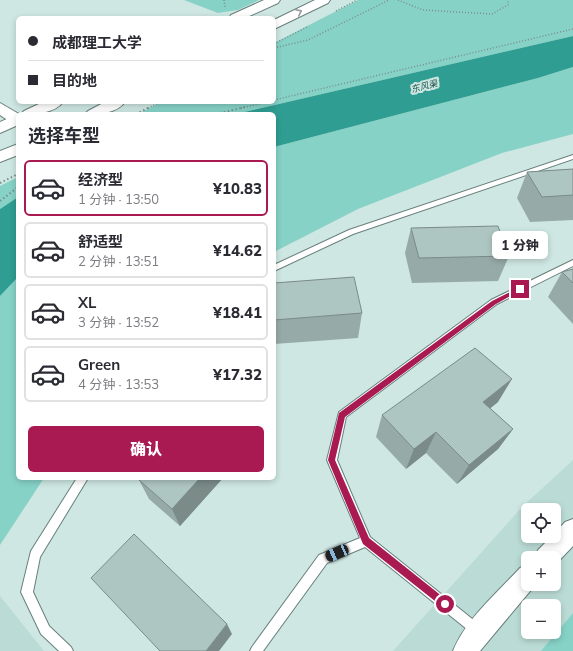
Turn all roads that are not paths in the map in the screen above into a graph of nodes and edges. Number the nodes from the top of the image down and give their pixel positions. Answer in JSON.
{"nodes":[{"id":1,"x":274,"y":0,"type":"edge"},
{"id":2,"x":324,"y":0,"type":"edge"},
{"id":3,"x":240,"y":16,"type":"edge"},
{"id":4,"x":276,"y":24,"type":"edge"},
{"id":5,"x":51,"y":104,"type":"edge"},
{"id":6,"x":113,"y":104,"type":"edge"},
{"id":7,"x":0,"y":108,"type":"edge"},
{"id":8,"x":33,"y":112,"type":"edge"},
{"id":9,"x":97,"y":112,"type":"edge"},
{"id":10,"x":16,"y":116,"type":"edge"},
{"id":11,"x":16,"y":120,"type":"edge"},
{"id":12,"x":0,"y":128,"type":"edge"},
{"id":13,"x":573,"y":157,"type":"edge"},
{"id":14,"x":573,"y":263,"type":"edge"},
{"id":15,"x":276,"y":267,"type":"edge"},
{"id":16,"x":82,"y":480,"type":"edge"},
{"id":17,"x":573,"y":530,"type":"edge"},
{"id":18,"x":366,"y":541,"type":"junction"},
{"id":19,"x":553,"y":551,"type":"edge"},
{"id":20,"x":521,"y":584,"type":"edge"},
{"id":21,"x":479,"y":632,"type":"junction"},
{"id":22,"x":68,"y":651,"type":"edge"},
{"id":23,"x":256,"y":651,"type":"edge"},
{"id":24,"x":465,"y":651,"type":"edge"}],
"edges":[{"from":1,"to":3,"type":"main road"},
{"from":4,"to":2,"type":"main road","one_way":true},
{"from":5,"to":8,"type":"main road"},
{"from":6,"to":9,"type":"main road"},
{"from":7,"to":10,"type":"main road"},
{"from":11,"to":12,"type":"main road"},
{"from":13,"to":15,"type":"lane"},
{"from":14,"to":18,"type":"lane"},
{"from":16,"to":22,"type":"lane"},
{"from":17,"to":19,"type":"street"},
{"from":18,"to":21,"type":"lane"},
{"from":18,"to":23,"type":"lane"},
{"from":20,"to":21,"type":"street"},
{"from":21,"to":24,"type":"street"}]}
